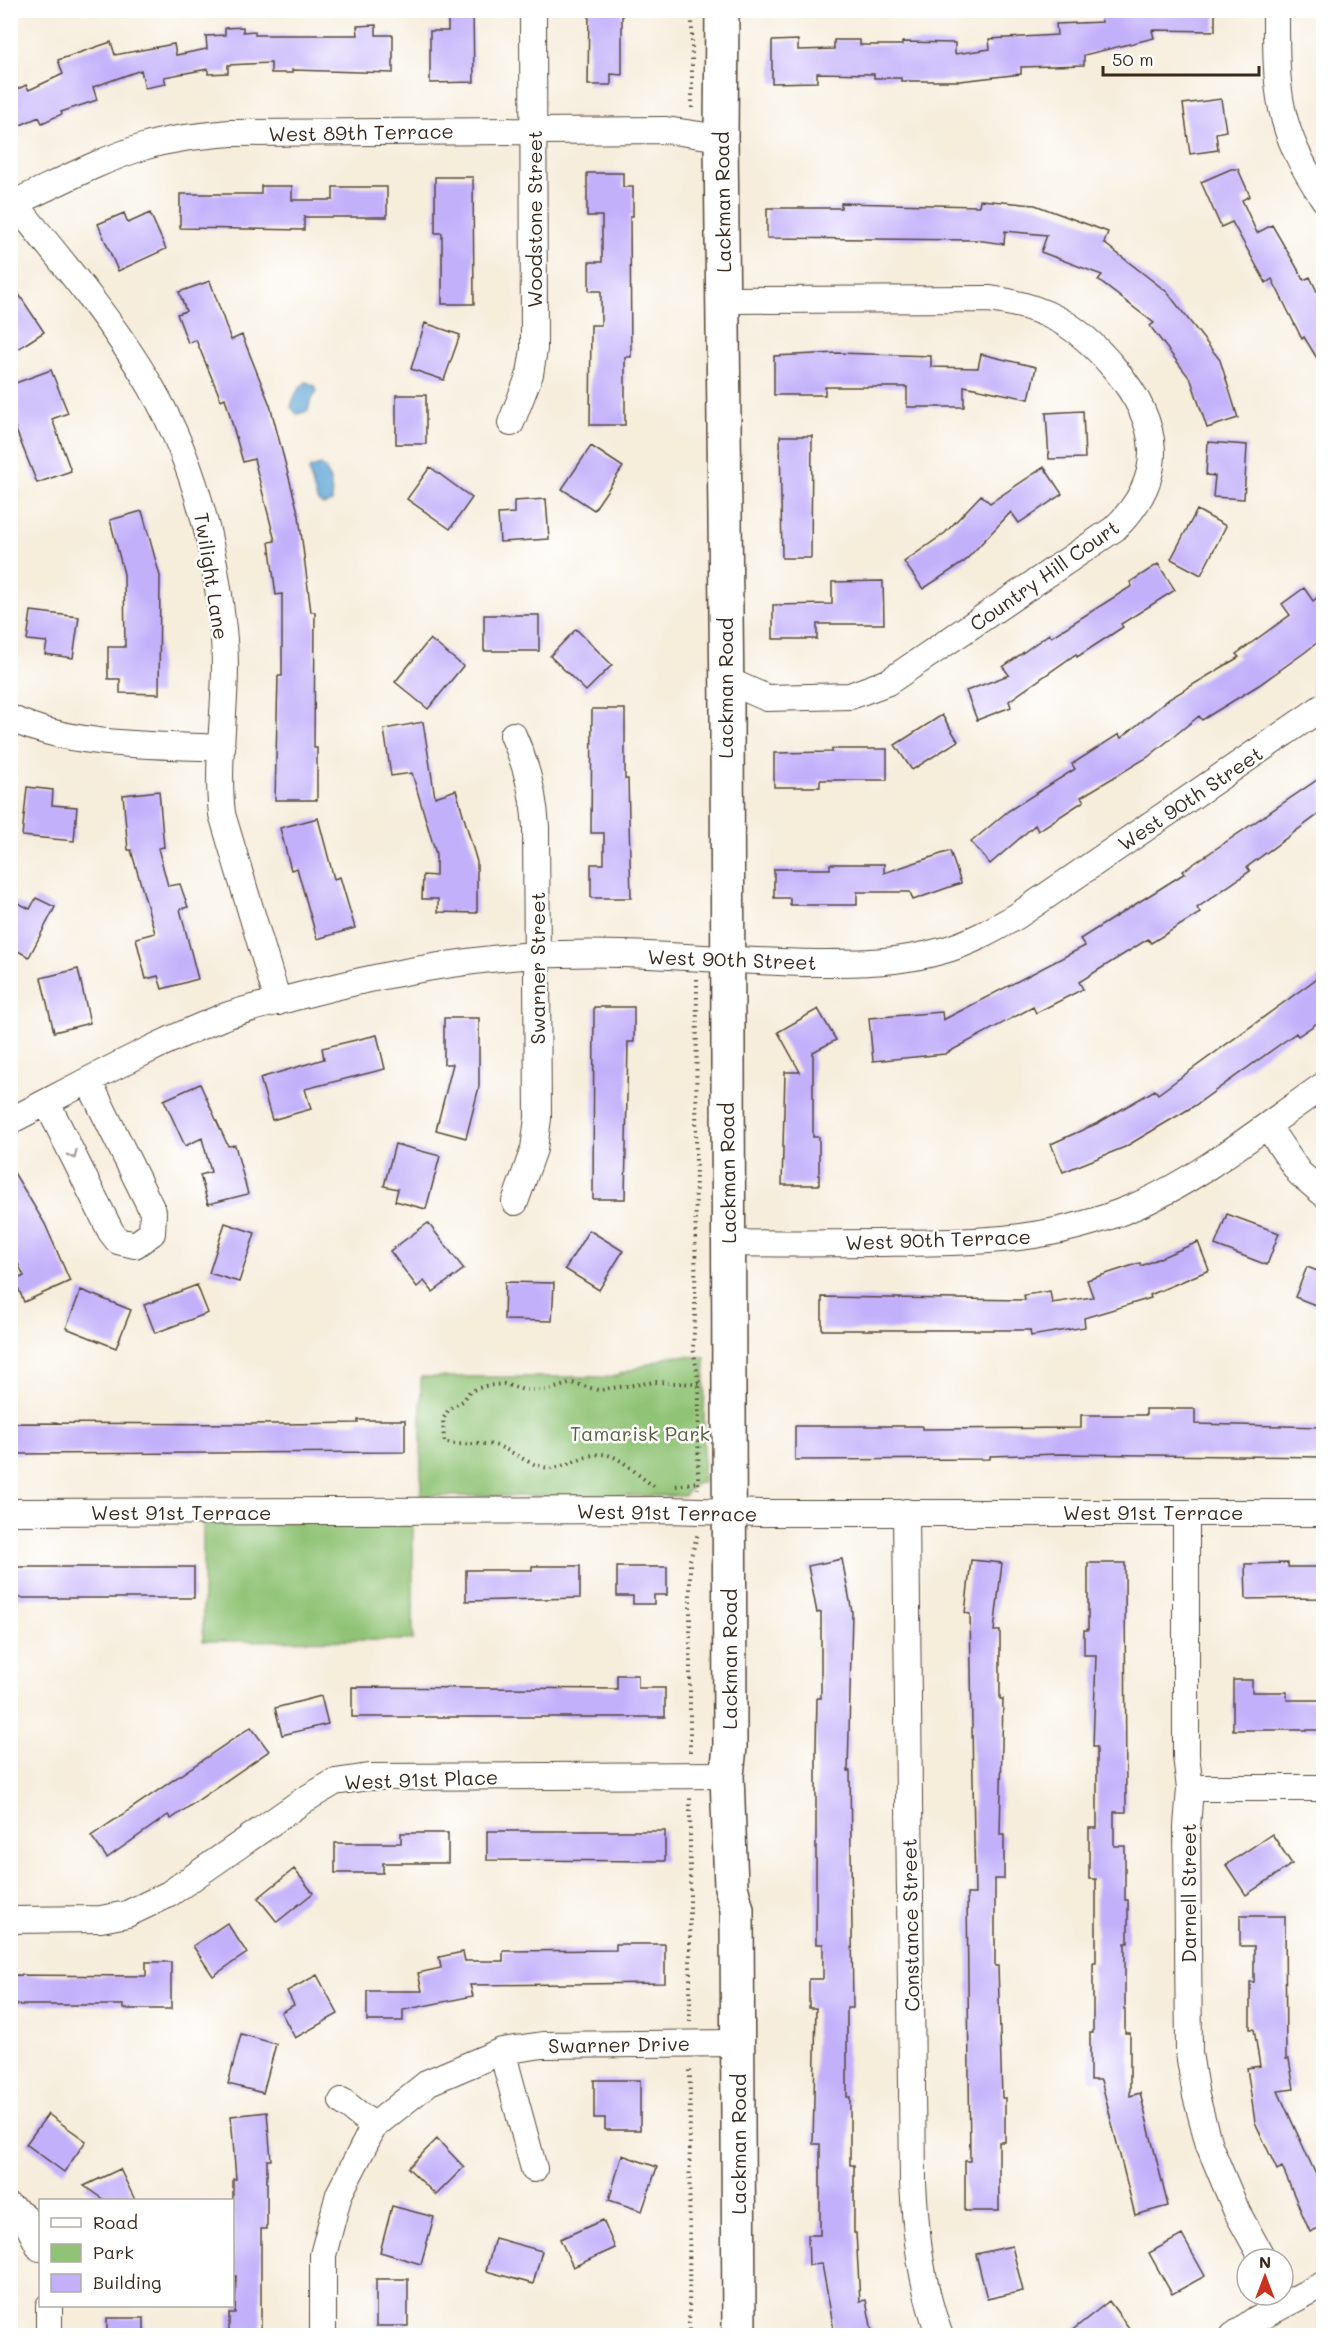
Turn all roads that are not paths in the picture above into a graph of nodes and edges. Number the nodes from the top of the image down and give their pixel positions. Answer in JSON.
{"nodes":[{"id":1,"x":532,"y":10,"type":"edge"},
{"id":2,"x":723,"y":10,"type":"edge"},
{"id":3,"x":1276,"y":10,"type":"edge"},
{"id":4,"x":534,"y":130,"type":"junction"},
{"id":5,"x":721,"y":138,"type":"junction"},
{"id":6,"x":1323,"y":199,"type":"edge"},
{"id":7,"x":12,"y":201,"type":"edge"},
{"id":8,"x":723,"y":300,"type":"junction"},
{"id":9,"x":511,"y":423,"type":"dead end"},
{"id":10,"x":726,"y":680,"type":"junction"},
{"id":11,"x":1323,"y":706,"type":"edge"},
{"id":12,"x":10,"y":718,"type":"edge"},
{"id":13,"x":513,"y":735,"type":"dead end"},
{"id":14,"x":222,"y":748,"type":"junction"},
{"id":15,"x":538,"y":955,"type":"junction"},
{"id":16,"x":726,"y":960,"type":"junction"},
{"id":17,"x":278,"y":1002,"type":"junction"},
{"id":18,"x":88,"y":1082,"type":"junction"},
{"id":19,"x":1323,"y":1085,"type":"edge"},
{"id":20,"x":47,"y":1103,"type":"junction"},
{"id":21,"x":13,"y":1114,"type":"edge"},
{"id":22,"x":1268,"y":1127,"type":"junction"},
{"id":23,"x":1323,"y":1194,"type":"edge"},
{"id":24,"x":515,"y":1202,"type":"dead end"},
{"id":25,"x":727,"y":1243,"type":"junction"},
{"id":26,"x":729,"y":1511,"type":"junction"},
{"id":27,"x":10,"y":1512,"type":"edge"},
{"id":28,"x":906,"y":1512,"type":"junction"},
{"id":29,"x":1186,"y":1513,"type":"junction"},
{"id":30,"x":1323,"y":1513,"type":"edge"},
{"id":31,"x":727,"y":1775,"type":"junction"},
{"id":32,"x":1190,"y":1788,"type":"junction"},
{"id":33,"x":1323,"y":1788,"type":"edge"},
{"id":34,"x":10,"y":1920,"type":"edge"},
{"id":35,"x":738,"y":2043,"type":"junction"},
{"id":36,"x":502,"y":2051,"type":"junction"},
{"id":37,"x":342,"y":2101,"type":"dead end"},
{"id":38,"x":374,"y":2126,"type":"junction"},
{"id":39,"x":534,"y":2169,"type":"dead end"},
{"id":40,"x":17,"y":2211,"type":"edge"},
{"id":41,"x":39,"y":2246,"type":"edge"},
{"id":42,"x":1257,"y":2247,"type":"edge"},
{"id":43,"x":1323,"y":2284,"type":"edge"},
{"id":44,"x":1295,"y":2295,"type":"edge"},
{"id":45,"x":49,"y":2307,"type":"edge"},
{"id":46,"x":1273,"y":2307,"type":"edge"},
{"id":47,"x":50,"y":2336,"type":"edge"},
{"id":48,"x":323,"y":2336,"type":"edge"},
{"id":49,"x":739,"y":2336,"type":"edge"},
{"id":50,"x":940,"y":2336,"type":"edge"},
{"id":51,"x":1233,"y":2336,"type":"edge"}],
"edges":[{"from":1,"to":4,"type":"street","name":"Woodstone Street"},
{"from":2,"to":5,"type":"main road","name":"Lackman Road"},
{"from":3,"to":6,"type":"street"},
{"from":4,"to":5,"type":"street","name":"West 89th Terrace"},
{"from":4,"to":7,"type":"street","name":"West 89th Terrace"},
{"from":4,"to":9,"type":"street","name":"Woodstone Street"},
{"from":5,"to":8,"type":"main road","name":"Lackman Road"},
{"from":7,"to":14,"type":"street","name":"Twilight Lane"},
{"from":8,"to":10,"type":"main road","name":"Lackman Road"},
{"from":8,"to":10,"type":"street","name":"Country Hill Court"},
{"from":10,"to":16,"type":"main road","name":"Lackman Road"},
{"from":11,"to":16,"type":"street","name":"West 90th Street"},
{"from":12,"to":14,"type":"street"},
{"from":13,"to":15,"type":"street","name":"Swarner Street"},
{"from":14,"to":17,"type":"street","name":"Twilight Lane"},
{"from":15,"to":16,"type":"street","name":"West 90th Street"},
{"from":15,"to":17,"type":"street","name":"West 90th Street"},
{"from":15,"to":24,"type":"street","name":"Swarner Street"},
{"from":16,"to":25,"type":"main road","name":"Lackman Road"},
{"from":17,"to":18,"type":"street","name":"West 90th Street"},
{"from":18,"to":20,"type":"street","name":"West 90th Street"},
{"from":20,"to":18,"type":"street","one_way":true},
{"from":19,"to":22,"type":"street","name":"West 90th Terrace"},
{"from":20,"to":21,"type":"street","name":"West 90th Street"},
{"from":22,"to":23,"type":"street"},
{"from":22,"to":25,"type":"street","name":"West 90th Terrace"},
{"from":25,"to":26,"type":"main road","name":"Lackman Road"},
{"from":26,"to":27,"type":"street","name":"West 91st Terrace"},
{"from":26,"to":28,"type":"street","name":"West 91st Terrace"},
{"from":26,"to":31,"type":"main road","name":"Lackman Road"},
{"from":28,"to":29,"type":"street","name":"West 91st Terrace"},
{"from":28,"to":50,"type":"street","name":"Constance Street"},
{"from":29,"to":30,"type":"street","name":"West 91st Terrace"},
{"from":29,"to":32,"type":"street","name":"Darnell Street"},
{"from":31,"to":34,"type":"street","name":"West 91st Place"},
{"from":31,"to":35,"type":"main road","name":"Lackman Road"},
{"from":32,"to":33,"type":"street"},
{"from":32,"to":42,"type":"street","name":"Darnell Street"},
{"from":35,"to":36,"type":"street","name":"Swarner Drive"},
{"from":35,"to":49,"type":"main road","name":"Lackman Road"},
{"from":36,"to":38,"type":"street","name":"Swarner Drive"},
{"from":36,"to":39,"type":"street"},
{"from":37,"to":38,"type":"street"},
{"from":38,"to":48,"type":"street","name":"Swarner Drive"},
{"from":40,"to":41,"type":"street"},
{"from":43,"to":44,"type":"street"},
{"from":45,"to":47,"type":"street"},
{"from":46,"to":51,"type":"street"}]}
